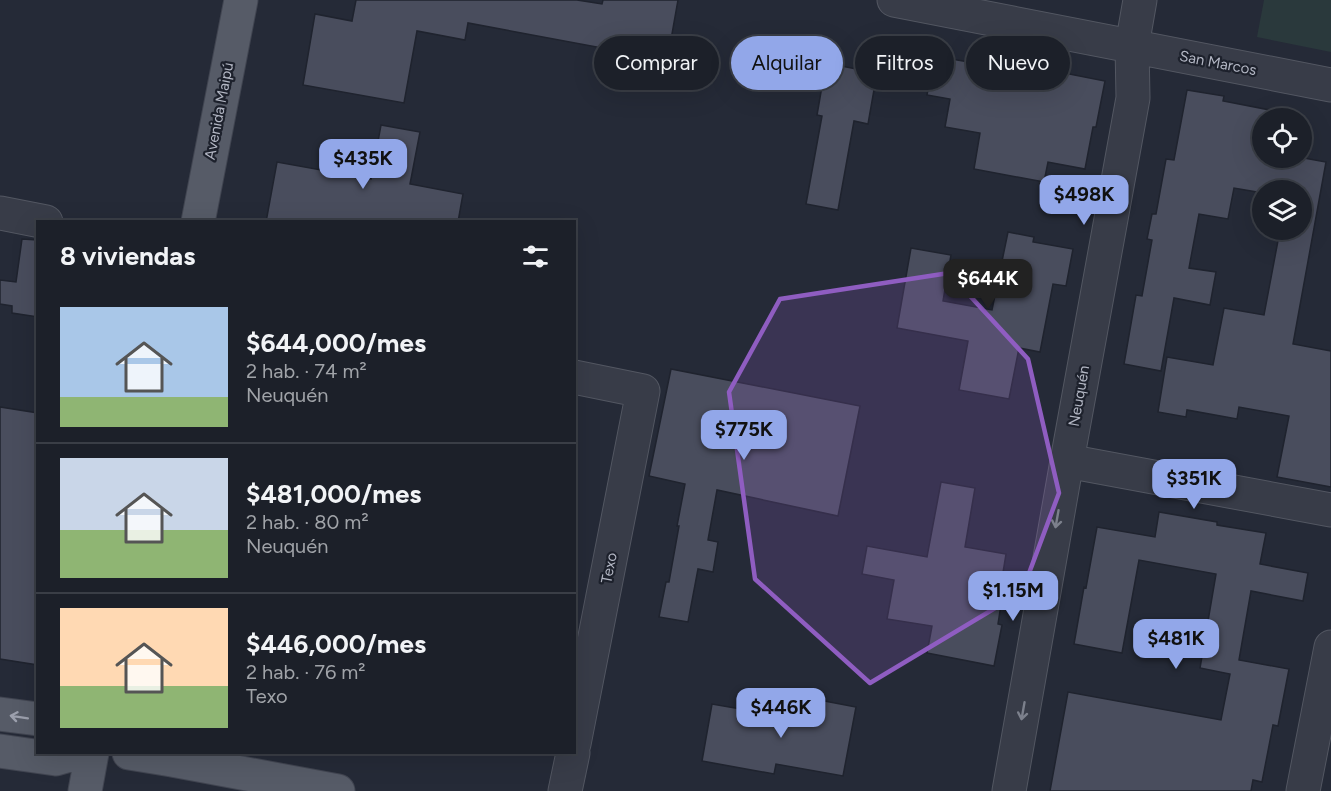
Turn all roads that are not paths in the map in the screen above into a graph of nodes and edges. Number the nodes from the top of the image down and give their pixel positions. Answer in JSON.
{"nodes":[{"id":1,"x":241,"y":0,"type":"edge"},
{"id":2,"x":894,"y":0,"type":"edge"},
{"id":3,"x":1140,"y":0,"type":"edge"},
{"id":4,"x":1132,"y":46,"type":"junction"},
{"id":5,"x":1331,"y":85,"type":"edge"},
{"id":6,"x":0,"y":213,"type":"edge"},
{"id":7,"x":36,"y":220,"type":"edge"},
{"id":8,"x":198,"y":220,"type":"edge"},
{"id":9,"x":576,"y":377,"type":"edge"},
{"id":10,"x":1067,"y":461,"type":"junction"},
{"id":11,"x":1331,"y":510,"type":"edge"},
{"id":12,"x":1331,"y":647,"type":"edge"},
{"id":13,"x":0,"y":714,"type":"edge"},
{"id":14,"x":36,"y":719,"type":"edge"},
{"id":15,"x":576,"y":734,"type":"edge"},
{"id":16,"x":0,"y":751,"type":"edge"},
{"id":17,"x":74,"y":754,"type":"edge"},
{"id":18,"x":92,"y":754,"type":"edge"},
{"id":19,"x":135,"y":754,"type":"edge"},
{"id":20,"x":573,"y":754,"type":"edge"},
{"id":21,"x":85,"y":791,"type":"edge"},
{"id":22,"x":338,"y":791,"type":"edge"},
{"id":23,"x":566,"y":791,"type":"edge"},
{"id":24,"x":1009,"y":791,"type":"edge"},
{"id":25,"x":1303,"y":791,"type":"edge"}],
"edges":[{"from":1,"to":8,"type":"main road","name":"Avenida Maipú"},
{"from":2,"to":4,"type":"street","name":"San Marcos"},
{"from":3,"to":4,"type":"street","name":"Neuquén"},
{"from":4,"to":5,"type":"street","name":"San Marcos"},
{"from":4,"to":10,"type":"street","name":"Neuquén"},
{"from":6,"to":7,"type":"street"},
{"from":9,"to":15,"type":"street","name":"Texo"},
{"from":10,"to":11,"type":"street"},
{"from":10,"to":24,"type":"street","name":"Neuquén","one_way":true},
{"from":12,"to":25,"type":"street"},
{"from":14,"to":13,"type":"main road","one_way":true},
{"from":16,"to":17,"type":"main road"},
{"from":18,"to":21,"type":"main road"},
{"from":19,"to":22,"type":"main road"},
{"from":20,"to":23,"type":"street"}]}
